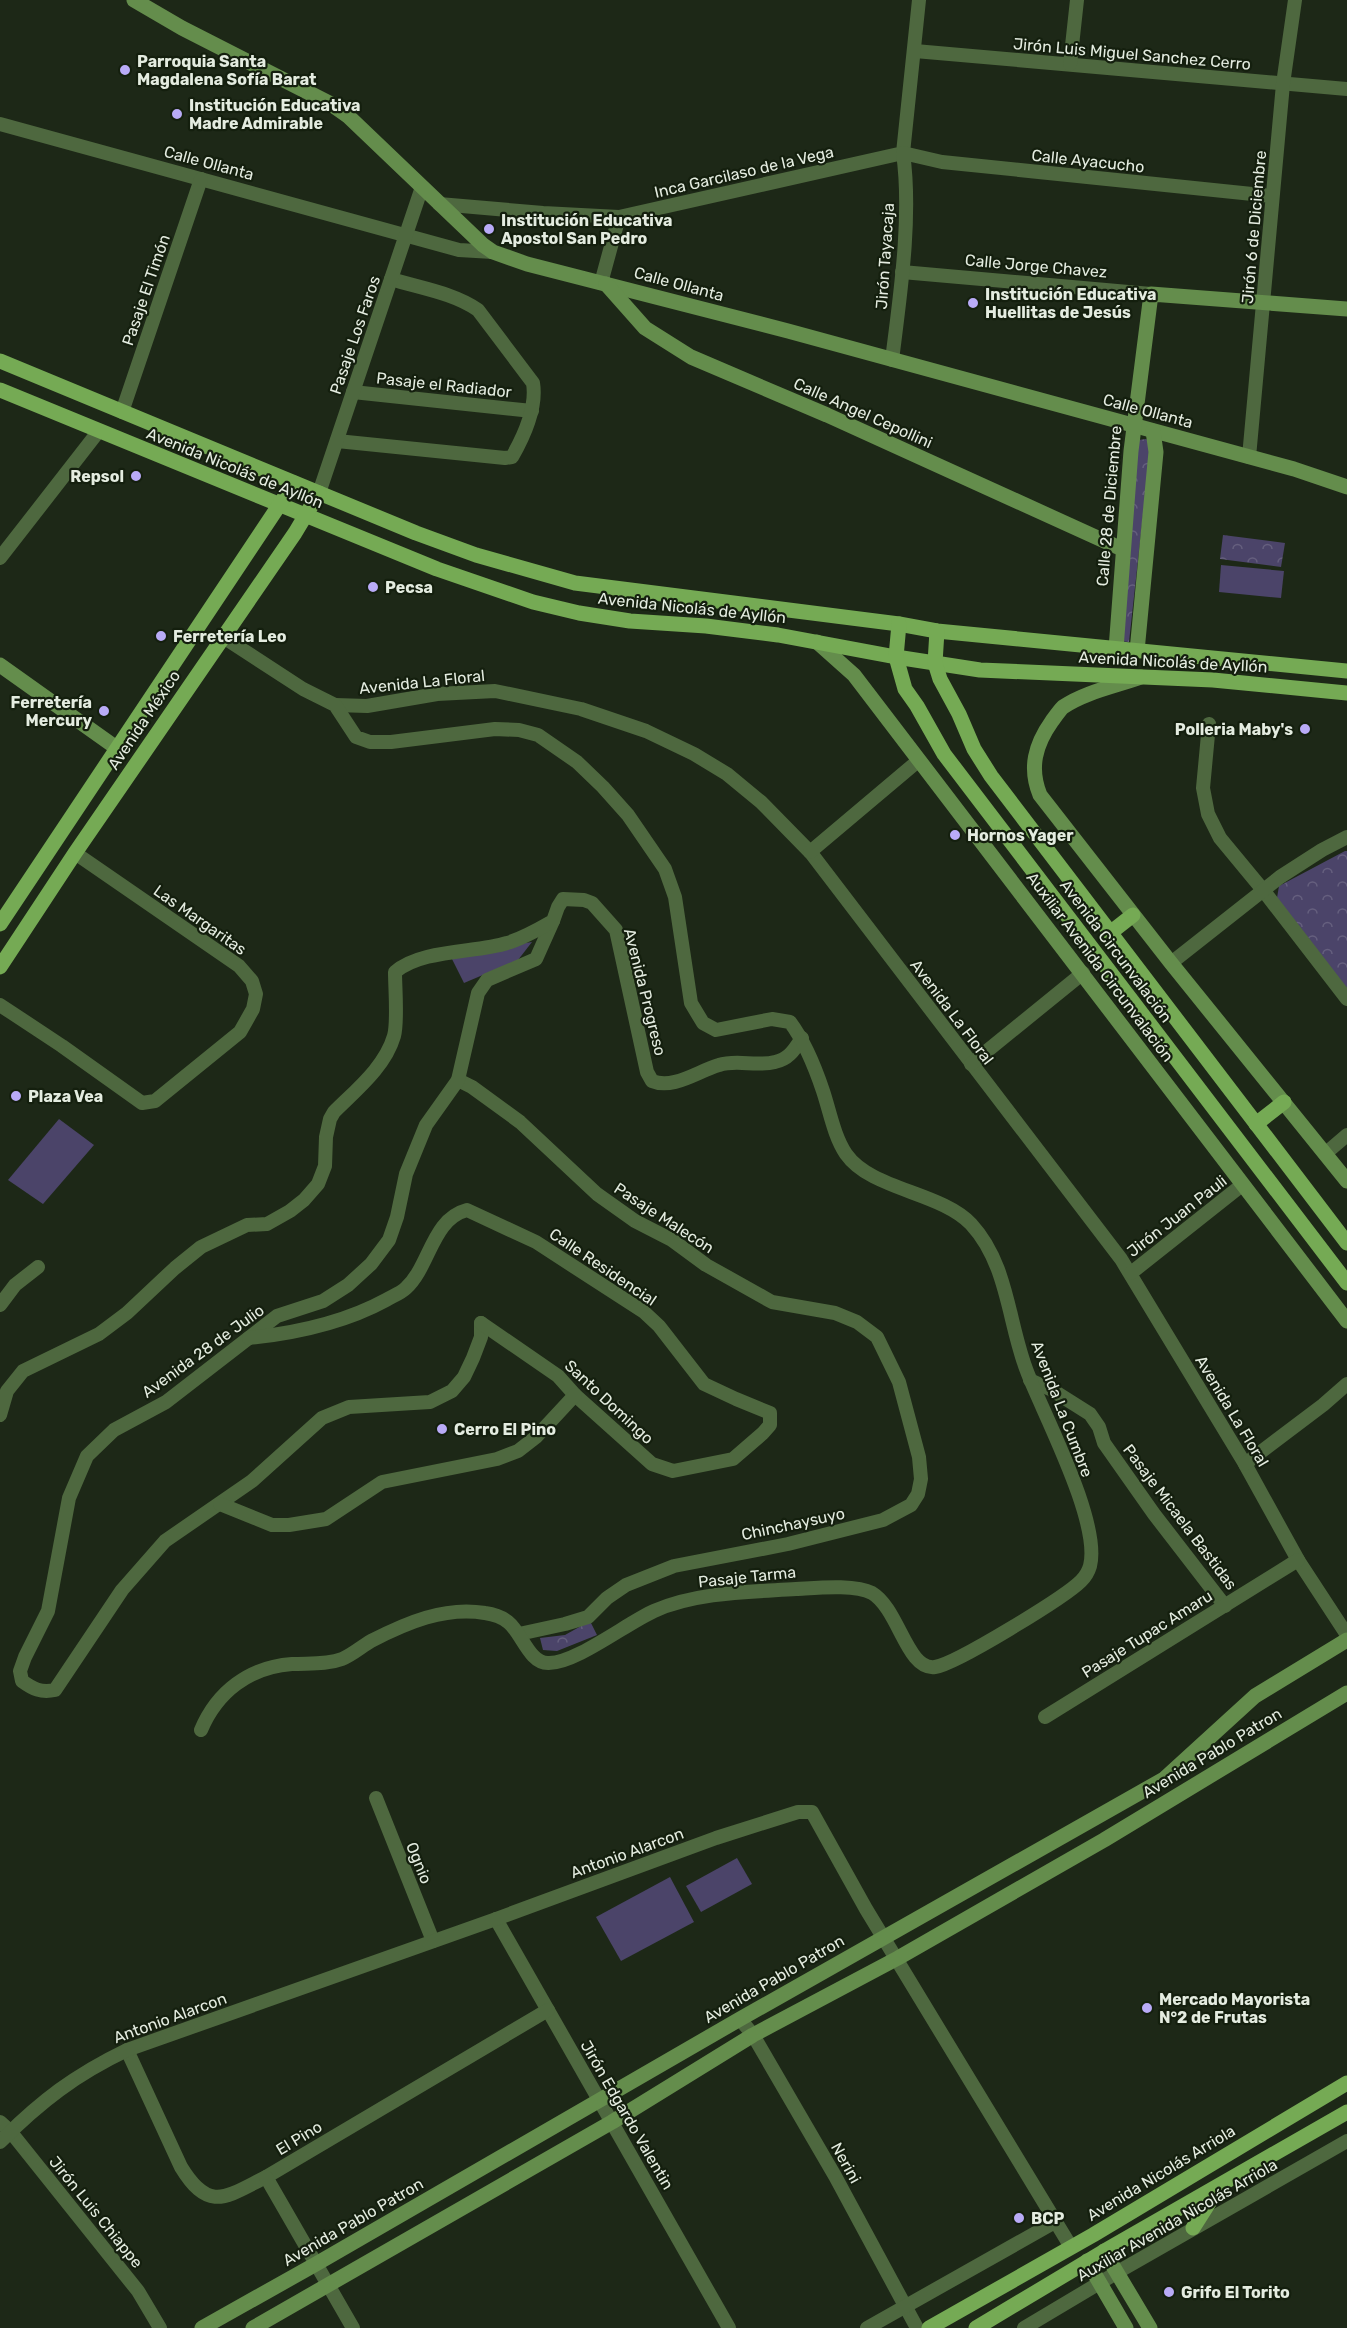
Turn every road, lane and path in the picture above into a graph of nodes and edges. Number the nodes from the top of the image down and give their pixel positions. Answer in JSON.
{"nodes":[{"id":1,"x":134,"y":0,"type":"edge"},
{"id":2,"x":919,"y":0,"type":"edge"},
{"id":3,"x":1077,"y":0,"type":"edge"},
{"id":4,"x":1295,"y":0,"type":"edge"},
{"id":5,"x":915,"y":51,"type":"junction"},
{"id":6,"x":1070,"y":64,"type":"junction"},
{"id":7,"x":1283,"y":84,"type":"junction"},
{"id":8,"x":1347,"y":89,"type":"edge"},
{"id":9,"x":0,"y":124,"type":"edge"},
{"id":10,"x":903,"y":153,"type":"junction"},
{"id":11,"x":201,"y":179,"type":"junction"},
{"id":12,"x":422,"y":187,"type":"junction"},
{"id":13,"x":1272,"y":196,"type":"junction"},
{"id":14,"x":439,"y":204,"type":"junction"},
{"id":15,"x":620,"y":217,"type":"junction"},
{"id":16,"x":406,"y":236,"type":"junction"},
{"id":17,"x":493,"y":252,"type":"junction"},
{"id":18,"x":902,"y":272,"type":"junction"},
{"id":19,"x":391,"y":279,"type":"junction"},
{"id":20,"x":603,"y":283,"type":"junction"},
{"id":21,"x":1151,"y":294,"type":"junction"},
{"id":22,"x":1264,"y":304,"type":"junction"},
{"id":23,"x":1347,"y":309,"type":"edge"},
{"id":24,"x":892,"y":360,"type":"junction"},
{"id":25,"x":0,"y":361,"type":"edge"},
{"id":26,"x":0,"y":390,"type":"edge"},
{"id":27,"x":353,"y":392,"type":"junction"},
{"id":28,"x":532,"y":411,"type":"junction"},
{"id":29,"x":122,"y":412,"type":"junction"},
{"id":30,"x":1133,"y":426,"type":"junction"},
{"id":31,"x":98,"y":432,"type":"junction"},
{"id":32,"x":1153,"y":432,"type":"junction"},
{"id":33,"x":337,"y":441,"type":"junction"},
{"id":34,"x":1249,"y":457,"type":"junction"},
{"id":35,"x":294,"y":483,"type":"junction"},
{"id":36,"x":1347,"y":487,"type":"edge"},
{"id":37,"x":319,"y":493,"type":"junction"},
{"id":38,"x":279,"y":506,"type":"junction"},
{"id":39,"x":306,"y":517,"type":"junction"},
{"id":40,"x":1122,"y":549,"type":"junction"},
{"id":41,"x":0,"y":558,"type":"edge"},
{"id":42,"x":899,"y":624,"type":"junction"},
{"id":43,"x":937,"y":631,"type":"junction"},
{"id":44,"x":223,"y":637,"type":"junction"},
{"id":45,"x":817,"y":642,"type":"junction"},
{"id":46,"x":1116,"y":649,"type":"junction"},
{"id":47,"x":1137,"y":651,"type":"junction"},
{"id":48,"x":896,"y":657,"type":"junction"},
{"id":49,"x":934,"y":663,"type":"junction"},
{"id":50,"x":0,"y":665,"type":"edge"},
{"id":51,"x":1347,"y":671,"type":"edge"},
{"id":52,"x":1143,"y":676,"type":"junction"},
{"id":53,"x":1347,"y":693,"type":"edge"},
{"id":54,"x":334,"y":705,"type":"junction"},
{"id":55,"x":1209,"y":724,"type":"dead end"},
{"id":56,"x":118,"y":749,"type":"junction"},
{"id":57,"x":918,"y":761,"type":"junction"},
{"id":58,"x":1347,"y":837,"type":"edge"},
{"id":59,"x":810,"y":852,"type":"junction"},
{"id":60,"x":75,"y":853,"type":"junction"},
{"id":61,"x":1263,"y":890,"type":"junction"},
{"id":62,"x":1133,"y":915,"type":"junction"},
{"id":63,"x":554,"y":921,"type":"junction"},
{"id":64,"x":0,"y":924,"type":"edge"},
{"id":65,"x":1110,"y":933,"type":"junction"},
{"id":66,"x":1171,"y":963,"type":"junction"},
{"id":67,"x":0,"y":968,"type":"edge"},
{"id":68,"x":1083,"y":973,"type":"junction"},
{"id":69,"x":1347,"y":999,"type":"edge"},
{"id":70,"x":0,"y":1005,"type":"edge"},
{"id":71,"x":802,"y":1038,"type":"junction"},
{"id":72,"x":971,"y":1064,"type":"junction"},
{"id":73,"x":458,"y":1080,"type":"junction"},
{"id":74,"x":1284,"y":1102,"type":"junction"},
{"id":75,"x":1256,"y":1124,"type":"junction"},
{"id":76,"x":1347,"y":1136,"type":"edge"},
{"id":77,"x":1326,"y":1153,"type":"junction"},
{"id":78,"x":1347,"y":1181,"type":"edge"},
{"id":79,"x":1242,"y":1185,"type":"junction"},
{"id":80,"x":1347,"y":1243,"type":"edge"},
{"id":81,"x":38,"y":1267,"type":"dead end"},
{"id":82,"x":1131,"y":1273,"type":"junction"},
{"id":83,"x":1347,"y":1282,"type":"edge"},
{"id":84,"x":0,"y":1305,"type":"edge"},
{"id":85,"x":1347,"y":1321,"type":"edge"},
{"id":86,"x":481,"y":1323,"type":"joint"},
{"id":87,"x":877,"y":1337,"type":"joint"},
{"id":88,"x":249,"y":1338,"type":"junction"},
{"id":89,"x":1030,"y":1380,"type":"junction"},
{"id":90,"x":1347,"y":1384,"type":"edge"},
{"id":91,"x":575,"y":1395,"type":"junction"},
{"id":92,"x":770,"y":1413,"type":"joint"},
{"id":93,"x":0,"y":1415,"type":"edge"},
{"id":94,"x":1245,"y":1464,"type":"junction"},
{"id":95,"x":220,"y":1504,"type":"junction"},
{"id":96,"x":1298,"y":1560,"type":"junction"},
{"id":97,"x":1225,"y":1606,"type":"junction"},
{"id":98,"x":891,"y":1612,"type":"joint"},
{"id":99,"x":519,"y":1634,"type":"junction"},
{"id":100,"x":1347,"y":1635,"type":"edge"},
{"id":101,"x":1347,"y":1640,"type":"edge"},
{"id":102,"x":1347,"y":1693,"type":"edge"},
{"id":103,"x":1045,"y":1717,"type":"dead end"},
{"id":104,"x":201,"y":1730,"type":"dead end"},
{"id":105,"x":376,"y":1798,"type":"dead end"},
{"id":106,"x":496,"y":1919,"type":"junction"},
{"id":107,"x":884,"y":1937,"type":"junction"},
{"id":108,"x":433,"y":1941,"type":"junction"},
{"id":109,"x":898,"y":1958,"type":"junction"},
{"id":110,"x":548,"y":2010,"type":"junction"},
{"id":111,"x":740,"y":2019,"type":"junction"},
{"id":112,"x":753,"y":2035,"type":"junction"},
{"id":113,"x":127,"y":2050,"type":"junction"},
{"id":114,"x":1347,"y":2084,"type":"edge"},
{"id":115,"x":599,"y":2100,"type":"junction"},
{"id":116,"x":1347,"y":2112,"type":"edge"},
{"id":117,"x":612,"y":2122,"type":"junction"},
{"id":118,"x":5,"y":2127,"type":"edge"},
{"id":119,"x":1347,"y":2141,"type":"edge"},
{"id":120,"x":0,"y":2142,"type":"edge"},
{"id":121,"x":266,"y":2177,"type":"junction"},
{"id":122,"x":1220,"y":2186,"type":"junction"},
{"id":123,"x":1055,"y":2222,"type":"junction"},
{"id":124,"x":379,"y":2228,"type":"junction"},
{"id":125,"x":1193,"y":2228,"type":"junction"},
{"id":126,"x":1093,"y":2235,"type":"junction"},
{"id":127,"x":1071,"y":2247,"type":"junction"},
{"id":128,"x":387,"y":2251,"type":"junction"},
{"id":129,"x":1104,"y":2251,"type":"junction"},
{"id":130,"x":1087,"y":2261,"type":"junction"},
{"id":131,"x":316,"y":2264,"type":"junction"},
{"id":132,"x":1118,"y":2272,"type":"junction"},
{"id":133,"x":1100,"y":2283,"type":"junction"},
{"id":134,"x":328,"y":2285,"type":"junction"},
{"id":135,"x":905,"y":2306,"type":"junction"},
{"id":136,"x":160,"y":2328,"type":"edge"},
{"id":137,"x":202,"y":2328,"type":"edge"},
{"id":138,"x":253,"y":2328,"type":"edge"},
{"id":139,"x":353,"y":2328,"type":"edge"},
{"id":140,"x":729,"y":2328,"type":"edge"},
{"id":141,"x":867,"y":2328,"type":"edge"},
{"id":142,"x":917,"y":2328,"type":"edge"},
{"id":143,"x":929,"y":2328,"type":"edge"},
{"id":144,"x":976,"y":2328,"type":"edge"},
{"id":145,"x":1024,"y":2328,"type":"edge"},
{"id":146,"x":1126,"y":2328,"type":"edge"},
{"id":147,"x":1150,"y":2328,"type":"edge"}],
"edges":[{"from":1,"to":12,"type":"street"},
{"from":2,"to":5,"type":"street"},
{"from":3,"to":6,"type":"street"},
{"from":4,"to":7,"type":"street","name":"Jirón 6 de Diciembre"},
{"from":5,"to":6,"type":"street","name":"Jirón Luis Miguel Sanchez Cerro"},
{"from":5,"to":10,"type":"street"},
{"from":6,"to":7,"type":"street","name":"Jirón Luis Miguel Sanchez Cerro"},
{"from":7,"to":8,"type":"street","name":"Jirón Luis Miguel Sanchez Cerro"},
{"from":7,"to":13,"type":"street","name":"Jirón 6 de Diciembre"},
{"from":9,"to":11,"type":"street","name":"Calle Ollanta"},
{"from":10,"to":13,"type":"street","name":"Calle Ayacucho"},
{"from":10,"to":15,"type":"street","name":"Inca Garcilaso de la Vega"},
{"from":10,"to":18,"type":"street","name":"Jirón Tayacaja"},
{"from":11,"to":16,"type":"street","name":"Calle Ollanta"},
{"from":11,"to":29,"type":"street","name":"Pasaje El Timón"},
{"from":12,"to":14,"type":"street"},
{"from":12,"to":16,"type":"street","name":"Pasaje Los Faros"},
{"from":13,"to":22,"type":"street","name":"Jirón 6 de Diciembre"},
{"from":14,"to":15,"type":"street","name":"Inca Garcilaso de la Vega"},
{"from":14,"to":17,"type":"street"},
{"from":15,"to":20,"type":"street"},
{"from":16,"to":17,"type":"street","name":"Calle Ollanta"},
{"from":16,"to":19,"type":"street","name":"Pasaje Los Faros"},
{"from":17,"to":20,"type":"street","name":"Calle Ollanta"},
{"from":18,"to":21,"type":"street","name":"Calle Jorge Chavez"},
{"from":18,"to":24,"type":"street","name":"Jirón Tayacaja"},
{"from":19,"to":27,"type":"street","name":"Pasaje Los Faros"},
{"from":19,"to":28,"type":"street"},
{"from":20,"to":24,"type":"street","name":"Calle Ollanta"},
{"from":20,"to":40,"type":"street","name":"Calle Angel Cepollini"},
{"from":21,"to":22,"type":"street","name":"Calle Jorge Chavez"},
{"from":21,"to":30,"type":"street","name":"Calle 28 de Diciembre"},
{"from":22,"to":23,"type":"street","name":"Calle Jorge Chavez"},
{"from":22,"to":34,"type":"street","name":"Jirón 6 de Diciembre"},
{"from":24,"to":30,"type":"street","name":"Calle Ollanta"},
{"from":25,"to":29,"type":"main road","name":"Avenida Nicolás de Ayllón"},
{"from":26,"to":31,"type":"main road","name":"Avenida Nicolás de Ayllón"},
{"from":27,"to":28,"type":"street","name":"Pasaje el Radiador"},
{"from":27,"to":33,"type":"street","name":"Pasaje Los Faros"},
{"from":28,"to":33,"type":"street"},
{"from":29,"to":35,"type":"main road","name":"Avenida Nicolás de Ayllón"},
{"from":30,"to":32,"type":"street","name":"Calle Ollanta"},
{"from":30,"to":40,"type":"street","name":"Calle 28 de Diciembre"},
{"from":31,"to":38,"type":"main road","name":"Avenida Nicolás de Ayllón"},
{"from":31,"to":41,"type":"street"},
{"from":32,"to":34,"type":"street","name":"Calle Ollanta"},
{"from":32,"to":47,"type":"street"},
{"from":33,"to":37,"type":"street","name":"Pasaje Los Faros"},
{"from":34,"to":36,"type":"street","name":"Calle Ollanta"},
{"from":35,"to":37,"type":"main road","name":"Avenida Nicolás de Ayllón"},
{"from":35,"to":38,"type":"main road","name":"Avenida México"},
{"from":37,"to":39,"type":"main road","name":"Avenida México"},
{"from":37,"to":42,"type":"main road","name":"Avenida Nicolás de Ayllón"},
{"from":38,"to":39,"type":"main road","name":"Avenida Nicolás de Ayllón"},
{"from":38,"to":56,"type":"main road","name":"Avenida México"},
{"from":39,"to":44,"type":"main road","name":"Avenida México"},
{"from":39,"to":45,"type":"main road","name":"Avenida Nicolás de Ayllón"},
{"from":40,"to":46,"type":"street","name":"Calle 28 de Diciembre"},
{"from":42,"to":43,"type":"main road","name":"Avenida Nicolás de Ayllón"},
{"from":42,"to":48,"type":"main road","name":"Avenida Circunvalación"},
{"from":43,"to":46,"type":"main road","name":"Avenida Nicolás de Ayllón"},
{"from":43,"to":49,"type":"main road","name":"Avenida Circunvalación"},
{"from":44,"to":54,"type":"street","name":"Avenida La Cumbre"},
{"from":44,"to":60,"type":"main road","name":"Avenida México"},
{"from":45,"to":48,"type":"main road","name":"Avenida Nicolás de Ayllón"},
{"from":45,"to":57,"type":"street","name":"Auxiliar Avenida Circunvalación"},
{"from":46,"to":47,"type":"main road","name":"Avenida Nicolás de Ayllón"},
{"from":47,"to":51,"type":"main road","name":"Avenida Nicolás de Ayllón"},
{"from":48,"to":49,"type":"main road","name":"Avenida Nicolás de Ayllón"},
{"from":48,"to":83,"type":"main road","name":"Avenida Circunvalación"},
{"from":49,"to":52,"type":"main road","name":"Avenida Nicolás de Ayllón"},
{"from":49,"to":65,"type":"main road","name":"Avenida Circunvalación"},
{"from":50,"to":56,"type":"street"},
{"from":52,"to":53,"type":"main road","name":"Avenida Nicolás de Ayllón"},
{"from":52,"to":62,"type":"street"},
{"from":54,"to":59,"type":"street","name":"Avenida La Floral"},
{"from":54,"to":71,"type":"street","name":"Avenida La Cumbre"},
{"from":55,"to":61,"type":"street"},
{"from":56,"to":64,"type":"main road","name":"Avenida México"},
{"from":57,"to":59,"type":"street"},
{"from":57,"to":68,"type":"street","name":"Auxiliar Avenida Circunvalación"},
{"from":58,"to":61,"type":"street"},
{"from":59,"to":72,"type":"street","name":"Avenida La Floral"},
{"from":60,"to":67,"type":"main road","name":"Avenida México"},
{"from":60,"to":70,"type":"street","name":"Las Margaritas"},
{"from":61,"to":66,"type":"street"},
{"from":61,"to":69,"type":"street"},
{"from":62,"to":65,"type":"main road"},
{"from":62,"to":66,"type":"street"},
{"from":63,"to":71,"type":"street","name":"Avenida Progreso"},
{"from":63,"to":73,"type":"street","name":"Avenida 28 de Julio"},
{"from":63,"to":93,"type":"street","name":"Avenida Progreso"},
{"from":65,"to":75,"type":"main road","name":"Avenida Circunvalación"},
{"from":66,"to":74,"type":"street"},
{"from":68,"to":72,"type":"street"},
{"from":68,"to":79,"type":"street","name":"Auxiliar Avenida Circunvalación"},
{"from":71,"to":89,"type":"street","name":"Avenida La Cumbre"},
{"from":72,"to":82,"type":"street","name":"Avenida La Floral"},
{"from":73,"to":87,"type":"street","name":"Pasaje Malecón"},
{"from":73,"to":88,"type":"street","name":"Avenida 28 de Julio"},
{"from":74,"to":75,"type":"main road"},
{"from":74,"to":77,"type":"street"},
{"from":75,"to":80,"type":"main road","name":"Avenida Circunvalación"},
{"from":76,"to":77,"type":"street"},
{"from":77,"to":78,"type":"street"},
{"from":79,"to":82,"type":"street","name":"Jirón Juan Pauli"},
{"from":79,"to":85,"type":"street","name":"Auxiliar Avenida Circunvalación"},
{"from":81,"to":84,"type":"street"},
{"from":82,"to":94,"type":"street","name":"Avenida La Floral"},
{"from":86,"to":91,"type":"street","name":"Santo Domingo"},
{"from":86,"to":95,"type":"street","name":"Avenida 28 de Julio"},
{"from":87,"to":99,"type":"street","name":"Chinchaysuyo"},
{"from":88,"to":92,"type":"street","name":"Calle Residencial"},
{"from":88,"to":95,"type":"street","name":"Avenida 28 de Julio"},
{"from":89,"to":97,"type":"street","name":"Pasaje Micaela Bastidas"},
{"from":89,"to":98,"type":"street","name":"Avenida La Cumbre"},
{"from":90,"to":94,"type":"street"},
{"from":91,"to":92,"type":"street","name":"Santo Domingo"},
{"from":91,"to":95,"type":"street"},
{"from":94,"to":96,"type":"street","name":"Avenida La Floral"},
{"from":96,"to":97,"type":"street","name":"Pasaje Tupac Amaru"},
{"from":96,"to":100,"type":"street","name":"Avenida La Floral"},
{"from":97,"to":103,"type":"street","name":"Pasaje Tupac Amaru"},
{"from":98,"to":99,"type":"street","name":"Pasaje Tarma"},
{"from":99,"to":104,"type":"street"},
{"from":101,"to":107,"type":"street","name":"Avenida Pablo Patron"},
{"from":102,"to":109,"type":"street","name":"Avenida Pablo Patron"},
{"from":105,"to":108,"type":"street","name":"Ognio"},
{"from":106,"to":107,"type":"street","name":"Antonio Alarcon"},
{"from":106,"to":108,"type":"street","name":"Antonio Alarcon"},
{"from":106,"to":110,"type":"street","name":"Jirón Edgardo Valentin"},
{"from":107,"to":109,"type":"street","name":"Antonio Alarcon"},
{"from":107,"to":111,"type":"street","name":"Avenida Pablo Patron"},
{"from":108,"to":113,"type":"street","name":"Antonio Alarcon"},
{"from":109,"to":112,"type":"street","name":"Avenida Pablo Patron"},
{"from":109,"to":123,"type":"street","name":"Antonio Alarcon"},
{"from":110,"to":115,"type":"street","name":"Jirón Edgardo Valentin"},
{"from":110,"to":121,"type":"street","name":"El Pino"},
{"from":111,"to":112,"type":"street","name":"Nerini"},
{"from":111,"to":115,"type":"street","name":"Avenida Pablo Patron"},
{"from":112,"to":117,"type":"street","name":"Avenida Pablo Patron"},
{"from":112,"to":135,"type":"street","name":"Nerini"},
{"from":113,"to":118,"type":"street","name":"Antonio Alarcon"},
{"from":113,"to":121,"type":"street","name":"El Pino"},
{"from":114,"to":126,"type":"main road","name":"Avenida Nicolás Arriola"},
{"from":115,"to":117,"type":"street","name":"Jirón Edgardo Valentin"},
{"from":115,"to":124,"type":"street","name":"Avenida Pablo Patron"},
{"from":116,"to":122,"type":"main road"},
{"from":117,"to":128,"type":"street","name":"Avenida Pablo Patron"},
{"from":117,"to":140,"type":"street","name":"Jirón Edgardo Valentin"},
{"from":118,"to":120,"type":"street","name":"Antonio Alarcon"},
{"from":118,"to":136,"type":"street","name":"Jirón Luis Chiappe"},
{"from":119,"to":125,"type":"street","name":"Auxiliar Avenida Nicolás Arriola"},
{"from":121,"to":131,"type":"street"},
{"from":122,"to":125,"type":"main road"},
{"from":122,"to":129,"type":"main road"},
{"from":123,"to":127,"type":"street","name":"Antonio Alarcon"},
{"from":123,"to":135,"type":"street"},
{"from":124,"to":128,"type":"street"},
{"from":124,"to":131,"type":"street","name":"Avenida Pablo Patron"},
{"from":125,"to":132,"type":"street","name":"Auxiliar Avenida Nicolás Arriola"},
{"from":126,"to":127,"type":"main road","name":"Avenida Nicolás Arriola"},
{"from":126,"to":130,"type":"main road"},
{"from":127,"to":143,"type":"main road","name":"Avenida Nicolás Arriola"},
{"from":128,"to":134,"type":"street","name":"Avenida Pablo Patron"},
{"from":129,"to":130,"type":"main road"},
{"from":129,"to":132,"type":"street"},
{"from":130,"to":133,"type":"street"},
{"from":130,"to":144,"type":"main road"},
{"from":131,"to":134,"type":"street"},
{"from":131,"to":137,"type":"street","name":"Avenida Pablo Patron"},
{"from":132,"to":133,"type":"street","name":"Auxiliar Avenida Nicolás Arriola"},
{"from":132,"to":147,"type":"street"},
{"from":133,"to":145,"type":"street","name":"Auxiliar Avenida Nicolás Arriola"},
{"from":133,"to":146,"type":"street"},
{"from":134,"to":138,"type":"street","name":"Avenida Pablo Patron"},
{"from":134,"to":139,"type":"street"},
{"from":135,"to":141,"type":"street"},
{"from":135,"to":142,"type":"street","name":"Nerini"}]}
